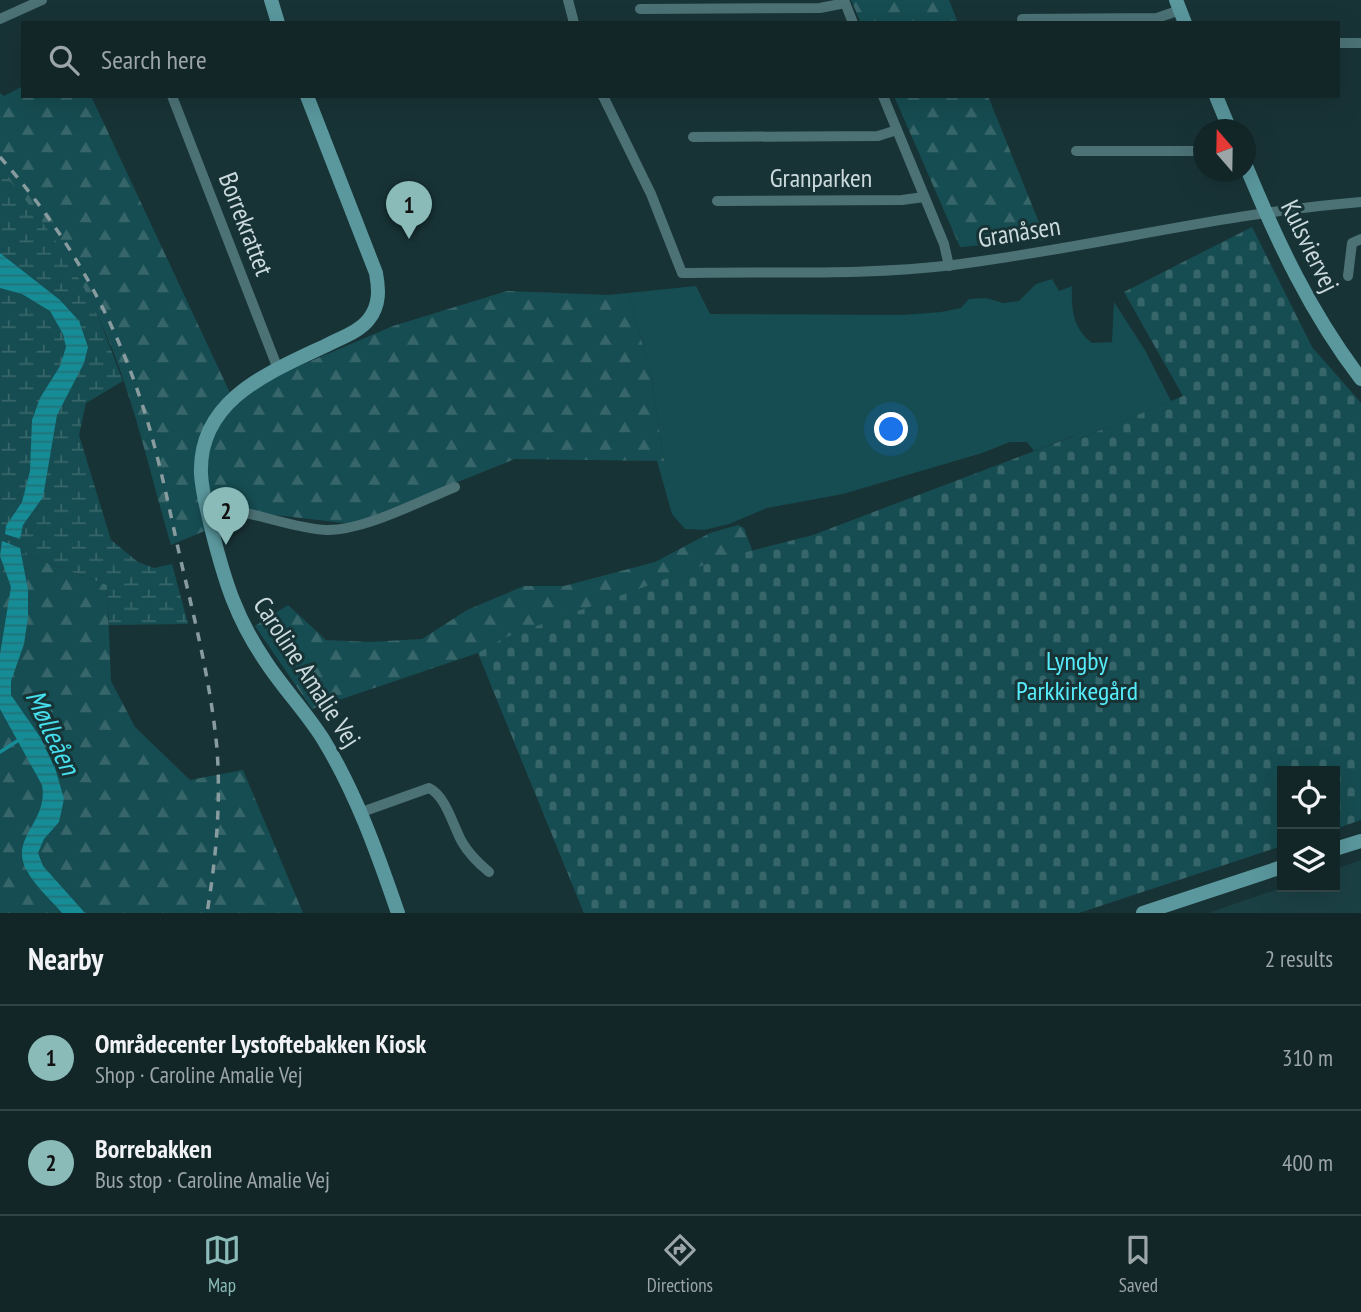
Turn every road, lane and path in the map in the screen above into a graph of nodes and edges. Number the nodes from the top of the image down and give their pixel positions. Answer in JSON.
{"nodes":[{"id":1,"x":42,"y":0,"type":"edge"},
{"id":2,"x":271,"y":0,"type":"edge"},
{"id":3,"x":568,"y":0,"type":"edge"},
{"id":4,"x":845,"y":2,"type":"edge"},
{"id":5,"x":640,"y":9,"type":"dead end"},
{"id":6,"x":1180,"y":11,"type":"edge"},
{"id":7,"x":0,"y":19,"type":"edge"},
{"id":8,"x":1022,"y":19,"type":"dead end"},
{"id":9,"x":277,"y":21,"type":"edge"},
{"id":10,"x":573,"y":21,"type":"edge"},
{"id":11,"x":852,"y":21,"type":"edge"},
{"id":12,"x":1340,"y":43,"type":"edge"},
{"id":13,"x":1361,"y":43,"type":"edge"},
{"id":14,"x":173,"y":98,"type":"edge"},
{"id":15,"x":308,"y":98,"type":"edge"},
{"id":16,"x":605,"y":98,"type":"edge"},
{"id":17,"x":884,"y":98,"type":"edge"},
{"id":18,"x":1217,"y":98,"type":"edge"},
{"id":19,"x":1225,"y":119,"type":"edge"},
{"id":20,"x":897,"y":130,"type":"junction"},
{"id":21,"x":693,"y":137,"type":"dead end"},
{"id":22,"x":1076,"y":151,"type":"dead end"},
{"id":23,"x":1193,"y":152,"type":"edge"},
{"id":24,"x":1252,"y":182,"type":"edge"},
{"id":25,"x":924,"y":197,"type":"junction"},
{"id":26,"x":717,"y":201,"type":"dead end"},
{"id":27,"x":1361,"y":202,"type":"edge"},
{"id":28,"x":1265,"y":212,"type":"junction"},
{"id":29,"x":1361,"y":239,"type":"edge"},
{"id":30,"x":949,"y":266,"type":"junction"},
{"id":31,"x":1348,"y":276,"type":"dead end"},
{"id":32,"x":278,"y":369,"type":"junction"},
{"id":33,"x":1361,"y":379,"type":"edge"},
{"id":34,"x":455,"y":486,"type":"dead end"},
{"id":35,"x":208,"y":516,"type":"junction"},
{"id":36,"x":362,"y":812,"type":"junction"},
{"id":37,"x":1361,"y":841,"type":"edge"},
{"id":38,"x":1340,"y":847,"type":"edge"},
{"id":39,"x":1277,"y":869,"type":"edge"},
{"id":40,"x":489,"y":872,"type":"dead end"},
{"id":41,"x":398,"y":913,"type":"edge"},
{"id":42,"x":1143,"y":913,"type":"edge"}],
"edges":[{"from":1,"to":7,"type":"street"},
{"from":2,"to":9,"type":"street"},
{"from":3,"to":10,"type":"street"},
{"from":4,"to":5,"type":"street"},
{"from":4,"to":11,"type":"street"},
{"from":6,"to":8,"type":"street"},
{"from":12,"to":13,"type":"street"},
{"from":14,"to":32,"type":"street","name":"Borrekrattet"},
{"from":15,"to":32,"type":"street","name":"Caroline Amalie Vej"},
{"from":16,"to":30,"type":"street","name":"Granåsen"},
{"from":17,"to":20,"type":"street","name":"Granparken"},
{"from":18,"to":19,"type":"street"},
{"from":20,"to":21,"type":"street","name":"Granparken"},
{"from":20,"to":25,"type":"street","name":"Granparken"},
{"from":22,"to":23,"type":"street"},
{"from":24,"to":28,"type":"street","name":"Kulsviervej"},
{"from":25,"to":26,"type":"street","name":"Granparken"},
{"from":25,"to":30,"type":"street","name":"Granparken"},
{"from":27,"to":28,"type":"street","name":"Granåsen"},
{"from":28,"to":30,"type":"street","name":"Granåsen"},
{"from":28,"to":33,"type":"street","name":"Kulsviervej"},
{"from":29,"to":31,"type":"street"},
{"from":32,"to":35,"type":"street","name":"Caroline Amalie Vej"},
{"from":34,"to":35,"type":"street"},
{"from":35,"to":36,"type":"street","name":"Caroline Amalie Vej"},
{"from":36,"to":40,"type":"street"},
{"from":36,"to":41,"type":"street","name":"Caroline Amalie Vej"},
{"from":37,"to":38,"type":"street"},
{"from":39,"to":42,"type":"street"}]}
